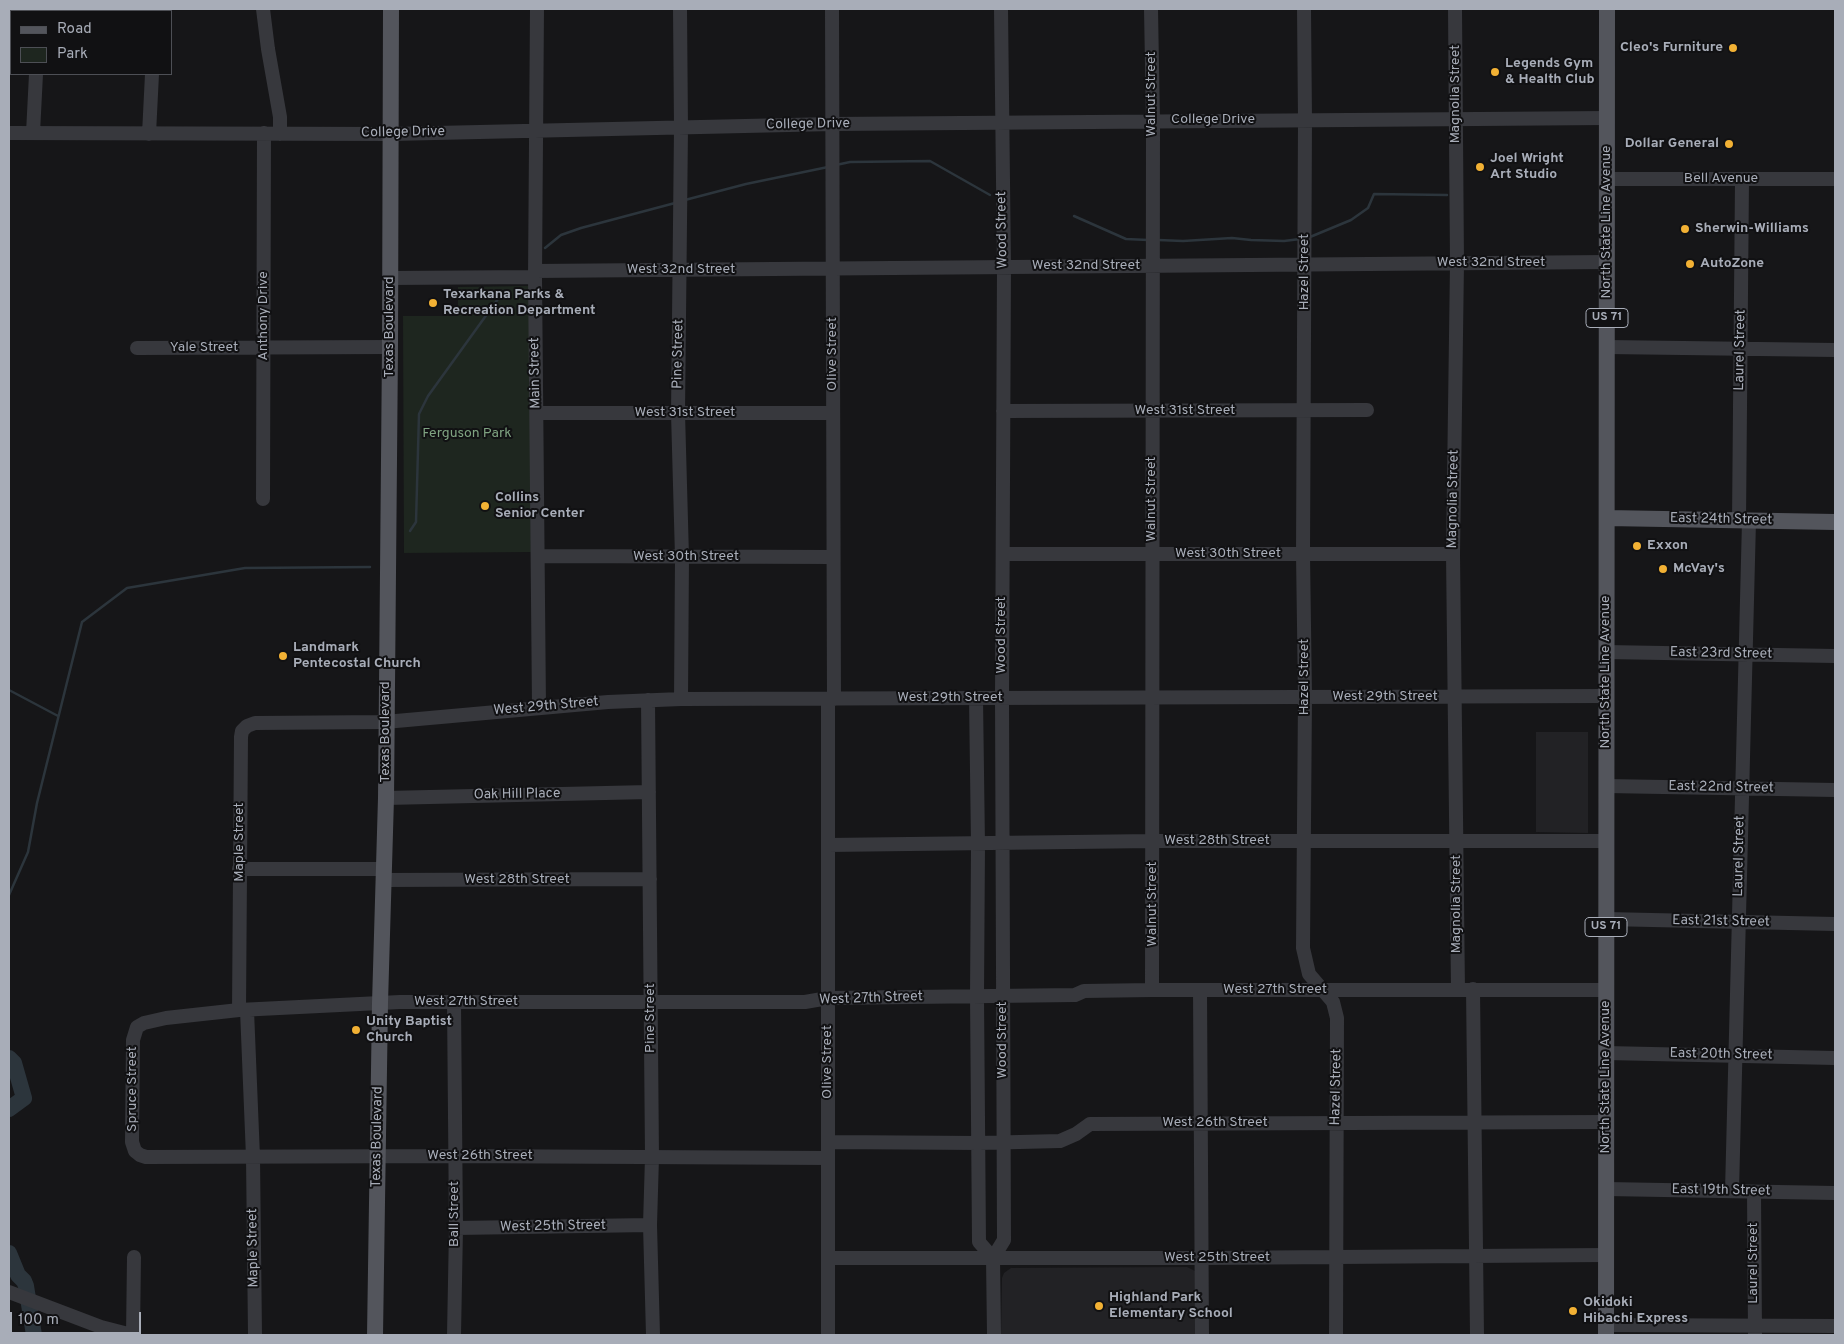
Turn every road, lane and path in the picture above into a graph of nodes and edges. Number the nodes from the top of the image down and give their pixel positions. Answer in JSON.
{"nodes":[{"id":1,"x":263,"y":9,"type":"edge"},
{"id":2,"x":391,"y":9,"type":"edge"},
{"id":3,"x":537,"y":9,"type":"edge"},
{"id":4,"x":680,"y":9,"type":"edge"},
{"id":5,"x":832,"y":9,"type":"edge"},
{"id":6,"x":1001,"y":9,"type":"edge"},
{"id":7,"x":1151,"y":9,"type":"edge"},
{"id":8,"x":1304,"y":9,"type":"edge"},
{"id":9,"x":1455,"y":9,"type":"edge"},
{"id":10,"x":1607,"y":9,"type":"edge"},
{"id":11,"x":36,"y":75,"type":"edge"},
{"id":12,"x":152,"y":75,"type":"edge"},
{"id":13,"x":1607,"y":118,"type":"junction"},
{"id":14,"x":1456,"y":119,"type":"junction"},
{"id":15,"x":1306,"y":120,"type":"junction"},
{"id":16,"x":1152,"y":121,"type":"junction"},
{"id":17,"x":1001,"y":122,"type":"junction"},
{"id":18,"x":833,"y":124,"type":"junction"},
{"id":19,"x":681,"y":128,"type":"junction"},
{"id":20,"x":535,"y":131,"type":"junction"},
{"id":21,"x":9,"y":133,"type":"edge"},
{"id":22,"x":33,"y":133,"type":"junction"},
{"id":23,"x":264,"y":133,"type":"junction"},
{"id":24,"x":149,"y":134,"type":"junction"},
{"id":25,"x":280,"y":134,"type":"junction"},
{"id":26,"x":391,"y":134,"type":"junction"},
{"id":27,"x":1607,"y":179,"type":"junction"},
{"id":28,"x":1835,"y":179,"type":"edge"},
{"id":29,"x":1742,"y":180,"type":"junction"},
{"id":30,"x":1607,"y":262,"type":"junction"},
{"id":31,"x":1457,"y":263,"type":"junction"},
{"id":32,"x":1305,"y":265,"type":"junction"},
{"id":33,"x":1151,"y":266,"type":"junction"},
{"id":34,"x":1004,"y":267,"type":"junction"},
{"id":35,"x":833,"y":268,"type":"junction"},
{"id":36,"x":680,"y":270,"type":"junction"},
{"id":37,"x":535,"y":274,"type":"junction"},
{"id":38,"x":391,"y":278,"type":"junction"},
{"id":39,"x":1607,"y":346,"type":"junction"},
{"id":40,"x":264,"y":347,"type":"junction"},
{"id":41,"x":390,"y":347,"type":"junction"},
{"id":42,"x":137,"y":348,"type":"dead end"},
{"id":43,"x":1741,"y":348,"type":"junction"},
{"id":44,"x":1835,"y":350,"type":"edge"},
{"id":45,"x":1304,"y":410,"type":"junction"},
{"id":46,"x":1367,"y":410,"type":"dead end"},
{"id":47,"x":1003,"y":411,"type":"junction"},
{"id":48,"x":1152,"y":411,"type":"junction"},
{"id":49,"x":537,"y":413,"type":"junction"},
{"id":50,"x":678,"y":413,"type":"junction"},
{"id":51,"x":833,"y":413,"type":"junction"},
{"id":52,"x":264,"y":499,"type":"dead end"},
{"id":53,"x":1607,"y":518,"type":"junction"},
{"id":54,"x":1744,"y":521,"type":"junction"},
{"id":55,"x":1835,"y":522,"type":"edge"},
{"id":56,"x":1003,"y":554,"type":"junction"},
{"id":57,"x":1151,"y":554,"type":"junction"},
{"id":58,"x":1303,"y":554,"type":"junction"},
{"id":59,"x":1453,"y":554,"type":"junction"},
{"id":60,"x":539,"y":556,"type":"junction"},
{"id":61,"x":682,"y":557,"type":"junction"},
{"id":62,"x":833,"y":557,"type":"junction"},
{"id":63,"x":1606,"y":652,"type":"junction"},
{"id":64,"x":1745,"y":654,"type":"junction"},
{"id":65,"x":1835,"y":656,"type":"edge"},
{"id":66,"x":1454,"y":696,"type":"junction"},
{"id":67,"x":1606,"y":696,"type":"junction"},
{"id":68,"x":1152,"y":697,"type":"junction"},
{"id":69,"x":1305,"y":697,"type":"junction"},
{"id":70,"x":976,"y":698,"type":"junction"},
{"id":71,"x":1002,"y":698,"type":"junction"},
{"id":72,"x":681,"y":699,"type":"junction"},
{"id":73,"x":831,"y":699,"type":"junction"},
{"id":74,"x":648,"y":700,"type":"junction"},
{"id":75,"x":539,"y":708,"type":"junction"},
{"id":76,"x":385,"y":722,"type":"junction"},
{"id":77,"x":295,"y":724,"type":"joint"},
{"id":78,"x":1606,"y":786,"type":"junction"},
{"id":79,"x":1742,"y":788,"type":"junction"},
{"id":80,"x":1835,"y":790,"type":"edge"},
{"id":81,"x":649,"y":792,"type":"junction"},
{"id":82,"x":386,"y":798,"type":"junction"},
{"id":83,"x":1153,"y":841,"type":"junction"},
{"id":84,"x":1304,"y":841,"type":"junction"},
{"id":85,"x":1457,"y":841,"type":"junction"},
{"id":86,"x":1606,"y":842,"type":"junction"},
{"id":87,"x":978,"y":844,"type":"junction"},
{"id":88,"x":1002,"y":844,"type":"junction"},
{"id":89,"x":828,"y":845,"type":"junction"},
{"id":90,"x":239,"y":869,"type":"junction"},
{"id":91,"x":384,"y":874,"type":"junction"},
{"id":92,"x":650,"y":879,"type":"junction"},
{"id":93,"x":1606,"y":920,"type":"junction"},
{"id":94,"x":1739,"y":922,"type":"junction"},
{"id":95,"x":1835,"y":924,"type":"edge"},
{"id":96,"x":1472,"y":989,"type":"junction"},
{"id":97,"x":1152,"y":990,"type":"junction"},
{"id":98,"x":1200,"y":990,"type":"junction"},
{"id":99,"x":1322,"y":990,"type":"junction"},
{"id":100,"x":1458,"y":990,"type":"junction"},
{"id":101,"x":1606,"y":990,"type":"junction"},
{"id":102,"x":977,"y":996,"type":"junction"},
{"id":103,"x":1003,"y":996,"type":"junction"},
{"id":104,"x":828,"y":998,"type":"junction"},
{"id":105,"x":651,"y":1001,"type":"junction"},
{"id":106,"x":454,"y":1002,"type":"junction"},
{"id":107,"x":380,"y":1003,"type":"junction"},
{"id":108,"x":243,"y":1010,"type":"junction"},
{"id":109,"x":137,"y":1027,"type":"joint"},
{"id":110,"x":1606,"y":1053,"type":"junction"},
{"id":111,"x":1735,"y":1056,"type":"junction"},
{"id":112,"x":1835,"y":1058,"type":"edge"},
{"id":113,"x":1474,"y":1122,"type":"junction"},
{"id":114,"x":1606,"y":1122,"type":"junction"},
{"id":115,"x":1201,"y":1123,"type":"junction"},
{"id":116,"x":1336,"y":1123,"type":"junction"},
{"id":117,"x":828,"y":1142,"type":"junction"},
{"id":118,"x":1003,"y":1142,"type":"junction"},
{"id":119,"x":979,"y":1143,"type":"junction"},
{"id":120,"x":135,"y":1151,"type":"joint"},
{"id":121,"x":378,"y":1156,"type":"junction"},
{"id":122,"x":454,"y":1156,"type":"junction"},
{"id":123,"x":253,"y":1157,"type":"junction"},
{"id":124,"x":652,"y":1157,"type":"junction"},
{"id":125,"x":828,"y":1158,"type":"junction"},
{"id":126,"x":1606,"y":1189,"type":"junction"},
{"id":127,"x":1732,"y":1191,"type":"junction"},
{"id":128,"x":1754,"y":1192,"type":"junction"},
{"id":129,"x":1835,"y":1193,"type":"edge"},
{"id":130,"x":650,"y":1225,"type":"junction"},
{"id":131,"x":456,"y":1228,"type":"junction"},
{"id":132,"x":1606,"y":1254,"type":"junction"},
{"id":133,"x":1475,"y":1256,"type":"junction"},
{"id":134,"x":134,"y":1257,"type":"dead end"},
{"id":135,"x":1336,"y":1257,"type":"junction"},
{"id":136,"x":828,"y":1258,"type":"junction"},
{"id":137,"x":993,"y":1258,"type":"junction"},
{"id":138,"x":1202,"y":1258,"type":"junction"},
{"id":139,"x":22,"y":1297,"type":"edge"},
{"id":140,"x":1835,"y":1326,"type":"edge"},
{"id":141,"x":1606,"y":1330,"type":"edge"},
{"id":142,"x":1754,"y":1331,"type":"edge"},
{"id":143,"x":132,"y":1335,"type":"edge"},
{"id":144,"x":255,"y":1335,"type":"edge"},
{"id":145,"x":375,"y":1335,"type":"edge"},
{"id":146,"x":454,"y":1335,"type":"edge"},
{"id":147,"x":653,"y":1335,"type":"edge"},
{"id":148,"x":828,"y":1335,"type":"edge"},
{"id":149,"x":994,"y":1335,"type":"edge"},
{"id":150,"x":1202,"y":1335,"type":"edge"},
{"id":151,"x":1336,"y":1335,"type":"edge"},
{"id":152,"x":1477,"y":1335,"type":"edge"}],
"edges":[{"from":1,"to":25,"type":"street"},
{"from":2,"to":26,"type":"main road","name":"Texas Boulevard"},
{"from":3,"to":20,"type":"street","name":"Main Street"},
{"from":4,"to":19,"type":"street","name":"Pine Street"},
{"from":5,"to":18,"type":"street","name":"Olive Street"},
{"from":6,"to":17,"type":"street","name":"Wood Street"},
{"from":7,"to":16,"type":"street","name":"Walnut Street"},
{"from":8,"to":15,"type":"street","name":"Hazel Street"},
{"from":9,"to":14,"type":"street","name":"Magnolia Street"},
{"from":10,"to":13,"type":"main road","name":"North State Line Avenue","number":"US 71"},
{"from":11,"to":22,"type":"street"},
{"from":12,"to":24,"type":"street"},
{"from":13,"to":14,"type":"street","name":"College Drive"},
{"from":13,"to":27,"type":"main road","name":"North State Line Avenue","number":"US 71"},
{"from":14,"to":15,"type":"street","name":"College Drive"},
{"from":14,"to":31,"type":"street","name":"Magnolia Street"},
{"from":15,"to":16,"type":"street","name":"College Drive"},
{"from":15,"to":32,"type":"street","name":"Hazel Street"},
{"from":16,"to":17,"type":"street","name":"College Drive"},
{"from":16,"to":33,"type":"street","name":"Walnut Street"},
{"from":17,"to":18,"type":"street","name":"College Drive"},
{"from":17,"to":34,"type":"street","name":"Wood Street"},
{"from":18,"to":19,"type":"street","name":"College Drive"},
{"from":18,"to":35,"type":"street","name":"Olive Street"},
{"from":19,"to":20,"type":"street","name":"College Drive"},
{"from":19,"to":36,"type":"street","name":"Pine Street"},
{"from":20,"to":26,"type":"street","name":"College Drive"},
{"from":20,"to":37,"type":"street","name":"Main Street"},
{"from":21,"to":22,"type":"street","name":"College Drive"},
{"from":22,"to":24,"type":"street","name":"College Drive"},
{"from":23,"to":24,"type":"street","name":"College Drive"},
{"from":23,"to":25,"type":"street","name":"College Drive"},
{"from":23,"to":40,"type":"street","name":"Anthony Drive"},
{"from":25,"to":26,"type":"street","name":"College Drive"},
{"from":26,"to":38,"type":"main road","name":"Texas Boulevard"},
{"from":27,"to":29,"type":"street","name":"Bell Avenue"},
{"from":27,"to":30,"type":"main road","name":"North State Line Avenue","number":"US 71"},
{"from":28,"to":29,"type":"street","name":"Bell Avenue"},
{"from":29,"to":43,"type":"street","name":"Laurel Street"},
{"from":30,"to":31,"type":"street","name":"West 32nd Street"},
{"from":30,"to":39,"type":"main road","name":"North State Line Avenue","number":"US 71"},
{"from":31,"to":32,"type":"street","name":"West 32nd Street"},
{"from":31,"to":59,"type":"street","name":"Magnolia Street"},
{"from":32,"to":33,"type":"street","name":"West 32nd Street"},
{"from":32,"to":45,"type":"street","name":"Hazel Street"},
{"from":33,"to":34,"type":"street","name":"West 32nd Street"},
{"from":33,"to":48,"type":"street","name":"Walnut Street"},
{"from":34,"to":35,"type":"street","name":"West 32nd Street"},
{"from":34,"to":47,"type":"street","name":"Wood Street"},
{"from":35,"to":36,"type":"street","name":"West 32nd Street"},
{"from":35,"to":51,"type":"street","name":"Olive Street"},
{"from":36,"to":37,"type":"street","name":"West 32nd Street"},
{"from":36,"to":50,"type":"street","name":"Pine Street"},
{"from":37,"to":38,"type":"street","name":"West 32nd Street"},
{"from":37,"to":49,"type":"street","name":"Main Street"},
{"from":38,"to":41,"type":"main road","name":"Texas Boulevard"},
{"from":39,"to":43,"type":"street"},
{"from":39,"to":53,"type":"main road","name":"North State Line Avenue","number":"US 71"},
{"from":40,"to":41,"type":"street","name":"Yale Street"},
{"from":40,"to":42,"type":"street","name":"Yale Street"},
{"from":40,"to":52,"type":"street","name":"Anthony Drive"},
{"from":41,"to":76,"type":"main road","name":"Texas Boulevard"},
{"from":43,"to":44,"type":"street"},
{"from":43,"to":54,"type":"street","name":"Laurel Street"},
{"from":45,"to":46,"type":"street","name":"West 31st Street"},
{"from":45,"to":48,"type":"street","name":"West 31st Street"},
{"from":45,"to":58,"type":"street","name":"Hazel Street"},
{"from":47,"to":48,"type":"street","name":"West 31st Street"},
{"from":47,"to":56,"type":"street","name":"Wood Street"},
{"from":48,"to":57,"type":"street","name":"Walnut Street"},
{"from":49,"to":50,"type":"street","name":"West 31st Street"},
{"from":49,"to":60,"type":"street","name":"Main Street"},
{"from":50,"to":51,"type":"street","name":"West 31st Street"},
{"from":50,"to":61,"type":"street","name":"Pine Street"},
{"from":51,"to":62,"type":"street","name":"Olive Street"},
{"from":53,"to":54,"type":"main road","name":"East 24th Street"},
{"from":53,"to":63,"type":"main road","name":"North State Line Avenue","number":"US 71"},
{"from":54,"to":55,"type":"main road","name":"East 24th Street"},
{"from":54,"to":64,"type":"street","name":"Laurel Street"},
{"from":56,"to":57,"type":"street","name":"West 30th Street"},
{"from":56,"to":71,"type":"street","name":"Wood Street"},
{"from":57,"to":58,"type":"street","name":"West 30th Street"},
{"from":57,"to":68,"type":"street","name":"Walnut Street"},
{"from":58,"to":59,"type":"street","name":"West 30th Street"},
{"from":58,"to":69,"type":"street","name":"Hazel Street"},
{"from":59,"to":66,"type":"street","name":"Magnolia Street"},
{"from":60,"to":61,"type":"street","name":"West 30th Street"},
{"from":60,"to":75,"type":"street","name":"Main Street"},
{"from":61,"to":62,"type":"street","name":"West 30th Street"},
{"from":61,"to":72,"type":"street","name":"Pine Street"},
{"from":62,"to":73,"type":"street","name":"Olive Street"},
{"from":63,"to":64,"type":"street","name":"East 23rd Street"},
{"from":63,"to":67,"type":"main road","name":"North State Line Avenue","number":"US 71"},
{"from":64,"to":65,"type":"street","name":"East 23rd Street"},
{"from":64,"to":79,"type":"street","name":"Laurel Street"},
{"from":66,"to":67,"type":"street","name":"West 29th Street"},
{"from":66,"to":69,"type":"street","name":"West 29th Street"},
{"from":66,"to":85,"type":"street","name":"Magnolia Street"},
{"from":67,"to":78,"type":"main road","name":"North State Line Avenue","number":"US 71"},
{"from":68,"to":69,"type":"street","name":"West 29th Street"},
{"from":68,"to":71,"type":"street","name":"West 29th Street"},
{"from":68,"to":83,"type":"street","name":"Walnut Street"},
{"from":69,"to":84,"type":"street","name":"Hazel Street"},
{"from":70,"to":71,"type":"street","name":"West 29th Street"},
{"from":70,"to":73,"type":"street","name":"West 29th Street"},
{"from":70,"to":87,"type":"street","name":"Wood Street"},
{"from":71,"to":88,"type":"street","name":"Wood Street"},
{"from":72,"to":73,"type":"street","name":"West 29th Street"},
{"from":72,"to":74,"type":"street","name":"West 29th Street"},
{"from":73,"to":89,"type":"street","name":"Olive Street"},
{"from":74,"to":75,"type":"street","name":"West 29th Street"},
{"from":74,"to":81,"type":"street","name":"Pine Street"},
{"from":75,"to":76,"type":"street","name":"West 29th Street"},
{"from":76,"to":77,"type":"street","name":"West 29th Street"},
{"from":76,"to":82,"type":"main road","name":"Texas Boulevard"},
{"from":77,"to":90,"type":"street","name":"Maple Street"},
{"from":78,"to":79,"type":"street","name":"East 22nd Street"},
{"from":78,"to":86,"type":"main road","name":"North State Line Avenue","number":"US 71"},
{"from":79,"to":80,"type":"street","name":"East 22nd Street"},
{"from":79,"to":94,"type":"street","name":"Laurel Street"},
{"from":81,"to":82,"type":"street","name":"Oak Hill Place"},
{"from":81,"to":92,"type":"street","name":"Pine Street"},
{"from":82,"to":91,"type":"main road","name":"Texas Boulevard"},
{"from":83,"to":84,"type":"street","name":"West 28th Street"},
{"from":83,"to":88,"type":"street","name":"West 28th Street"},
{"from":83,"to":97,"type":"street","name":"Walnut Street"},
{"from":84,"to":85,"type":"street","name":"West 28th Street"},
{"from":84,"to":99,"type":"street","name":"Hazel Street"},
{"from":85,"to":86,"type":"street","name":"West 28th Street"},
{"from":85,"to":100,"type":"street","name":"Magnolia Street"},
{"from":86,"to":93,"type":"main road","name":"North State Line Avenue","number":"US 71"},
{"from":87,"to":88,"type":"street","name":"West 28th Street"},
{"from":87,"to":89,"type":"street","name":"West 28th Street"},
{"from":87,"to":102,"type":"street","name":"Wood Street"},
{"from":88,"to":103,"type":"street","name":"Wood Street"},
{"from":89,"to":104,"type":"street","name":"Olive Street"},
{"from":90,"to":91,"type":"street","name":"West 28th Street"},
{"from":90,"to":108,"type":"street","name":"Maple Street"},
{"from":91,"to":92,"type":"street","name":"West 28th Street"},
{"from":91,"to":107,"type":"main road","name":"Texas Boulevard"},
{"from":92,"to":105,"type":"street","name":"Pine Street"},
{"from":93,"to":94,"type":"street","name":"East 21st Street"},
{"from":93,"to":101,"type":"main road","name":"North State Line Avenue","number":"US 71"},
{"from":94,"to":95,"type":"street","name":"East 21st Street"},
{"from":94,"to":111,"type":"street","name":"Laurel Street"},
{"from":96,"to":100,"type":"street","name":"West 27th Street"},
{"from":96,"to":101,"type":"street","name":"West 27th Street"},
{"from":96,"to":113,"type":"street"},
{"from":97,"to":98,"type":"street","name":"West 27th Street"},
{"from":97,"to":103,"type":"street","name":"West 27th Street"},
{"from":98,"to":99,"type":"street","name":"West 27th Street"},
{"from":98,"to":115,"type":"street"},
{"from":99,"to":100,"type":"street","name":"West 27th Street"},
{"from":99,"to":116,"type":"street","name":"Hazel Street"},
{"from":101,"to":110,"type":"main road","name":"North State Line Avenue","number":"US 71"},
{"from":102,"to":103,"type":"street","name":"West 27th Street"},
{"from":102,"to":104,"type":"street","name":"West 27th Street"},
{"from":102,"to":119,"type":"street","name":"Wood Street"},
{"from":103,"to":118,"type":"street","name":"Wood Street"},
{"from":104,"to":105,"type":"street","name":"West 27th Street"},
{"from":104,"to":117,"type":"street","name":"Olive Street"},
{"from":105,"to":106,"type":"street","name":"West 27th Street"},
{"from":105,"to":124,"type":"street","name":"Pine Street"},
{"from":106,"to":107,"type":"street","name":"West 27th Street"},
{"from":106,"to":122,"type":"street","name":"Ball Street"},
{"from":107,"to":108,"type":"street","name":"West 27th Street"},
{"from":107,"to":121,"type":"main road","name":"Texas Boulevard"},
{"from":108,"to":109,"type":"street","name":"West 27th Street"},
{"from":108,"to":123,"type":"street","name":"Maple Street"},
{"from":109,"to":120,"type":"street","name":"Spruce Street"},
{"from":110,"to":111,"type":"street","name":"East 20th Street"},
{"from":110,"to":114,"type":"main road","name":"North State Line Avenue","number":"US 71"},
{"from":111,"to":112,"type":"street","name":"East 20th Street"},
{"from":111,"to":127,"type":"street","name":"Laurel Street"},
{"from":113,"to":114,"type":"street","name":"West 26th Street"},
{"from":113,"to":116,"type":"street","name":"West 26th Street"},
{"from":113,"to":133,"type":"street"},
{"from":114,"to":126,"type":"main road","name":"North State Line Avenue","number":"US 71"},
{"from":115,"to":116,"type":"street","name":"West 26th Street"},
{"from":115,"to":118,"type":"street","name":"West 26th Street"},
{"from":115,"to":138,"type":"street"},
{"from":116,"to":135,"type":"street","name":"Hazel Street"},
{"from":117,"to":119,"type":"street","name":"West 26th Street"},
{"from":117,"to":125,"type":"street","name":"Olive Street"},
{"from":118,"to":119,"type":"street","name":"West 26th Street"},
{"from":118,"to":137,"type":"street","name":"Wood Street"},
{"from":119,"to":137,"type":"street","name":"Wood Street"},
{"from":120,"to":123,"type":"street","name":"West 26th Street"},
{"from":121,"to":122,"type":"street","name":"West 26th Street"},
{"from":121,"to":123,"type":"street","name":"West 26th Street"},
{"from":121,"to":145,"type":"main road","name":"Texas Boulevard"},
{"from":122,"to":124,"type":"street","name":"West 26th Street"},
{"from":122,"to":131,"type":"street","name":"Ball Street"},
{"from":123,"to":144,"type":"street","name":"Maple Street"},
{"from":124,"to":125,"type":"street","name":"West 26th Street"},
{"from":124,"to":130,"type":"street","name":"Pine Street"},
{"from":125,"to":136,"type":"street","name":"Olive Street"},
{"from":126,"to":127,"type":"street","name":"East 19th Street"},
{"from":126,"to":132,"type":"main road","name":"North State Line Avenue","number":"US 71"},
{"from":127,"to":128,"type":"street","name":"East 19th Street"},
{"from":128,"to":129,"type":"street","name":"East 19th Street"},
{"from":128,"to":142,"type":"street","name":"Laurel Street"},
{"from":130,"to":131,"type":"street","name":"West 25th Street"},
{"from":130,"to":147,"type":"street","name":"Pine Street"},
{"from":131,"to":146,"type":"street","name":"Ball Street"},
{"from":132,"to":133,"type":"street","name":"West 25th Street"},
{"from":132,"to":141,"type":"main road","name":"North State Line Avenue","number":"US 71"},
{"from":133,"to":135,"type":"street","name":"West 25th Street"},
{"from":133,"to":152,"type":"street"},
{"from":134,"to":143,"type":"street"},
{"from":135,"to":138,"type":"street","name":"West 25th Street"},
{"from":135,"to":151,"type":"street","name":"Hazel Street"},
{"from":136,"to":137,"type":"street","name":"West 25th Street"},
{"from":136,"to":148,"type":"street","name":"Olive Street"},
{"from":137,"to":138,"type":"street","name":"West 25th Street"},
{"from":137,"to":149,"type":"street","name":"Wood Street"},
{"from":138,"to":150,"type":"street"},
{"from":139,"to":143,"type":"street"},
{"from":140,"to":142,"type":"street"},
{"from":141,"to":142,"type":"street"}]}
